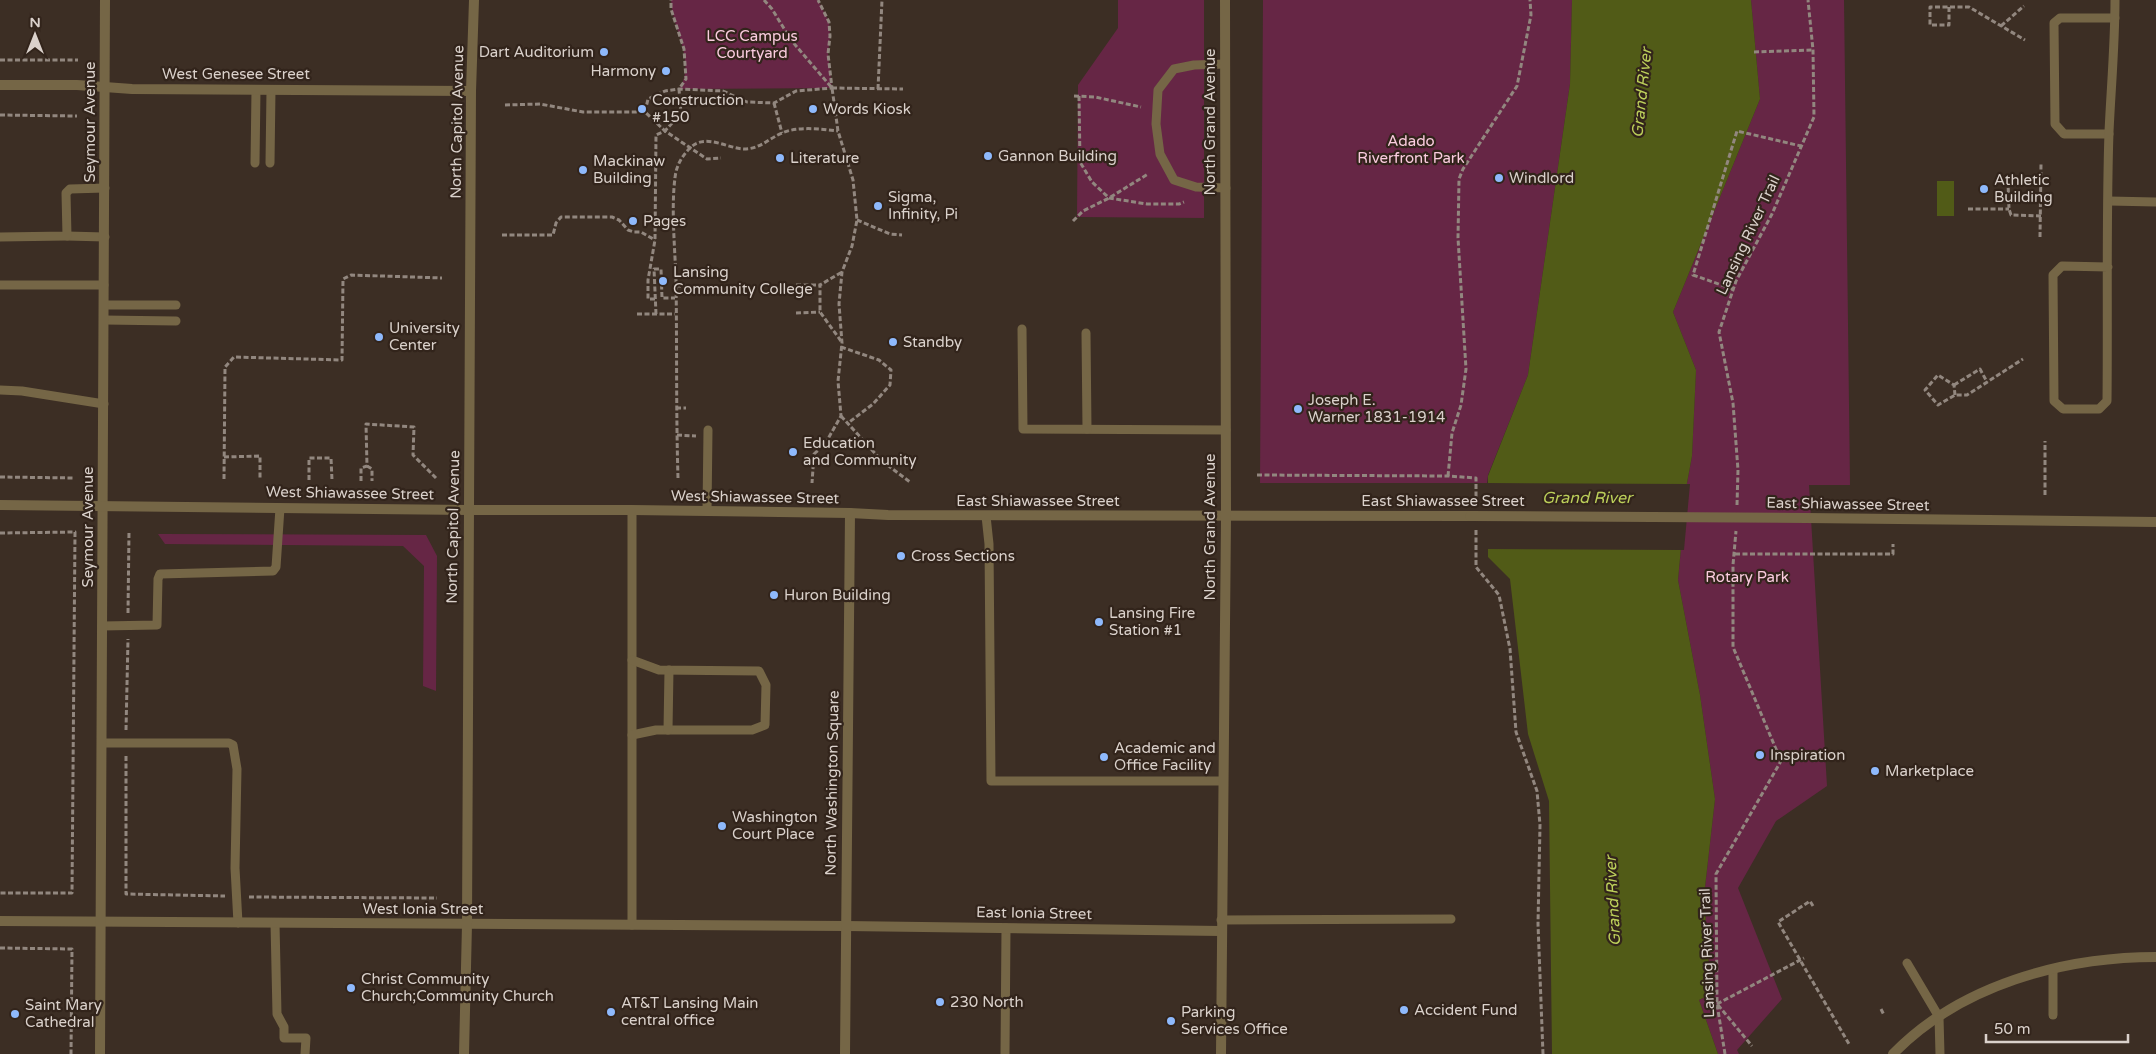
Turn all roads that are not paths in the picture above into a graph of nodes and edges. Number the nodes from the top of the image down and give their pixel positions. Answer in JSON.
{"nodes":[{"id":1,"x":105,"y":0,"type":"edge"},
{"id":2,"x":474,"y":0,"type":"edge"},
{"id":3,"x":1225,"y":0,"type":"edge"},
{"id":4,"x":2115,"y":0,"type":"edge"},
{"id":5,"x":2115,"y":18,"type":"junction"},
{"id":6,"x":1225,"y":64,"type":"junction"},
{"id":7,"x":0,"y":85,"type":"edge"},
{"id":8,"x":106,"y":87,"type":"junction"},
{"id":9,"x":256,"y":90,"type":"junction"},
{"id":10,"x":271,"y":90,"type":"junction"},
{"id":11,"x":471,"y":91,"type":"junction"},
{"id":12,"x":2109,"y":134,"type":"junction"},
{"id":13,"x":255,"y":163,"type":"dead end"},
{"id":14,"x":270,"y":163,"type":"dead end"},
{"id":15,"x":105,"y":188,"type":"junction"},
{"id":16,"x":1226,"y":188,"type":"junction"},
{"id":17,"x":2109,"y":201,"type":"junction"},
{"id":18,"x":2156,"y":202,"type":"edge"},
{"id":19,"x":66,"y":236,"type":"junction"},
{"id":20,"x":0,"y":237,"type":"edge"},
{"id":21,"x":105,"y":237,"type":"junction"},
{"id":22,"x":2108,"y":267,"type":"junction"},
{"id":23,"x":0,"y":285,"type":"edge"},
{"id":24,"x":104,"y":285,"type":"junction"},
{"id":25,"x":104,"y":305,"type":"junction"},
{"id":26,"x":176,"y":305,"type":"dead end"},
{"id":27,"x":104,"y":320,"type":"junction"},
{"id":28,"x":176,"y":321,"type":"dead end"},
{"id":29,"x":1022,"y":329,"type":"dead end"},
{"id":30,"x":1086,"y":333,"type":"dead end"},
{"id":31,"x":0,"y":390,"type":"edge"},
{"id":32,"x":104,"y":404,"type":"junction"},
{"id":33,"x":1087,"y":429,"type":"junction"},
{"id":34,"x":708,"y":430,"type":"dead end"},
{"id":35,"x":1226,"y":430,"type":"junction"},
{"id":36,"x":0,"y":505,"type":"edge"},
{"id":37,"x":103,"y":506,"type":"junction"},
{"id":38,"x":280,"y":508,"type":"junction"},
{"id":39,"x":468,"y":510,"type":"junction"},
{"id":40,"x":632,"y":510,"type":"junction"},
{"id":41,"x":707,"y":511,"type":"junction"},
{"id":42,"x":850,"y":513,"type":"junction"},
{"id":43,"x":986,"y":516,"type":"junction"},
{"id":44,"x":1226,"y":517,"type":"junction"},
{"id":45,"x":2156,"y":522,"type":"edge"},
{"id":46,"x":102,"y":626,"type":"junction"},
{"id":47,"x":632,"y":660,"type":"junction"},
{"id":48,"x":669,"y":670,"type":"junction"},
{"id":49,"x":668,"y":730,"type":"junction"},
{"id":50,"x":632,"y":735,"type":"junction"},
{"id":51,"x":102,"y":743,"type":"junction"},
{"id":52,"x":1223,"y":782,"type":"junction"},
{"id":53,"x":1451,"y":919,"type":"dead end"},
{"id":54,"x":1221,"y":920,"type":"junction"},
{"id":55,"x":0,"y":921,"type":"edge"},
{"id":56,"x":100,"y":922,"type":"junction"},
{"id":57,"x":238,"y":923,"type":"junction"},
{"id":58,"x":276,"y":923,"type":"junction"},
{"id":59,"x":466,"y":924,"type":"junction"},
{"id":60,"x":632,"y":925,"type":"junction"},
{"id":61,"x":846,"y":926,"type":"junction"},
{"id":62,"x":1006,"y":928,"type":"junction"},
{"id":63,"x":1221,"y":931,"type":"junction"},
{"id":64,"x":2156,"y":958,"type":"edge"},
{"id":65,"x":1907,"y":962,"type":"dead end"},
{"id":66,"x":2053,"y":970,"type":"junction"},
{"id":67,"x":2053,"y":1015,"type":"dead end"},
{"id":68,"x":1939,"y":1017,"type":"junction"},
{"id":69,"x":100,"y":1054,"type":"edge"},
{"id":70,"x":305,"y":1054,"type":"edge"},
{"id":71,"x":464,"y":1054,"type":"edge"},
{"id":72,"x":846,"y":1054,"type":"edge"},
{"id":73,"x":1005,"y":1054,"type":"edge"},
{"id":74,"x":1221,"y":1054,"type":"edge"},
{"id":75,"x":1893,"y":1054,"type":"edge"},
{"id":76,"x":1940,"y":1054,"type":"edge"}],
"edges":[{"from":1,"to":8,"type":"street","name":"Seymour Avenue"},
{"from":2,"to":11,"type":"street","name":"North Capitol Avenue"},
{"from":3,"to":6,"type":"street","name":"North Grand Avenue"},
{"from":4,"to":5,"type":"lane"},
{"from":5,"to":12,"type":"lane"},
{"from":5,"to":12,"type":"lane"},
{"from":6,"to":16,"type":"street","name":"North Grand Avenue"},
{"from":6,"to":16,"type":"lane"},
{"from":7,"to":8,"type":"street","name":"West Genesee Street"},
{"from":8,"to":9,"type":"street","name":"West Genesee Street"},
{"from":8,"to":15,"type":"street","name":"Seymour Avenue"},
{"from":9,"to":10,"type":"street","name":"West Genesee Street"},
{"from":9,"to":13,"type":"lane"},
{"from":10,"to":11,"type":"street","name":"West Genesee Street"},
{"from":10,"to":14,"type":"lane"},
{"from":11,"to":39,"type":"street","name":"North Capitol Avenue"},
{"from":12,"to":17,"type":"lane"},
{"from":15,"to":19,"type":"lane"},
{"from":15,"to":21,"type":"street","name":"Seymour Avenue"},
{"from":16,"to":35,"type":"street","name":"North Grand Avenue"},
{"from":17,"to":18,"type":"lane"},
{"from":17,"to":22,"type":"lane"},
{"from":19,"to":20,"type":"lane"},
{"from":19,"to":21,"type":"lane"},
{"from":21,"to":24,"type":"street","name":"Seymour Avenue"},
{"from":22,"to":22,"type":"lane"},
{"from":23,"to":24,"type":"lane"},
{"from":24,"to":25,"type":"street","name":"Seymour Avenue"},
{"from":25,"to":26,"type":"lane"},
{"from":25,"to":27,"type":"street","name":"Seymour Avenue"},
{"from":27,"to":28,"type":"lane"},
{"from":27,"to":32,"type":"street","name":"Seymour Avenue"},
{"from":29,"to":33,"type":"lane"},
{"from":30,"to":33,"type":"lane"},
{"from":31,"to":32,"type":"lane"},
{"from":32,"to":37,"type":"street","name":"Seymour Avenue"},
{"from":33,"to":35,"type":"lane"},
{"from":34,"to":41,"type":"lane"},
{"from":35,"to":44,"type":"street","name":"North Grand Avenue"},
{"from":36,"to":37,"type":"street","name":"West Shiawassee Street"},
{"from":37,"to":38,"type":"street","name":"West Shiawassee Street"},
{"from":37,"to":46,"type":"street","name":"Seymour Avenue"},
{"from":38,"to":39,"type":"street","name":"West Shiawassee Street"},
{"from":38,"to":46,"type":"lane"},
{"from":39,"to":40,"type":"street","name":"West Shiawassee Street"},
{"from":39,"to":59,"type":"street","name":"North Capitol Avenue"},
{"from":40,"to":41,"type":"street","name":"West Shiawassee Street"},
{"from":40,"to":47,"type":"lane"},
{"from":41,"to":42,"type":"street","name":"West Shiawassee Street"},
{"from":42,"to":43,"type":"street","name":"East Shiawassee Street"},
{"from":42,"to":61,"type":"street","name":"North Washington Square"},
{"from":43,"to":44,"type":"street","name":"East Shiawassee Street"},
{"from":43,"to":52,"type":"lane"},
{"from":44,"to":45,"type":"street","name":"East Shiawassee Street","bridge":true},
{"from":44,"to":52,"type":"street","name":"North Grand Avenue"},
{"from":46,"to":51,"type":"street","name":"Seymour Avenue"},
{"from":47,"to":48,"type":"lane"},
{"from":47,"to":50,"type":"lane"},
{"from":48,"to":49,"type":"lane"},
{"from":48,"to":49,"type":"lane"},
{"from":49,"to":50,"type":"lane"},
{"from":50,"to":60,"type":"lane"},
{"from":51,"to":56,"type":"street","name":"Seymour Avenue"},
{"from":51,"to":57,"type":"lane"},
{"from":52,"to":54,"type":"street","name":"North Grand Avenue"},
{"from":53,"to":54,"type":"lane"},
{"from":54,"to":63,"type":"street","name":"North Grand Avenue"},
{"from":55,"to":56,"type":"street","name":"West Ionia Street"},
{"from":56,"to":57,"type":"street","name":"West Ionia Street"},
{"from":56,"to":69,"type":"street","name":"Seymour Avenue"},
{"from":57,"to":58,"type":"street","name":"West Ionia Street"},
{"from":58,"to":59,"type":"street","name":"West Ionia Street"},
{"from":58,"to":70,"type":"lane"},
{"from":59,"to":60,"type":"street","name":"West Ionia Street"},
{"from":59,"to":71,"type":"street","name":"North Capitol Avenue"},
{"from":60,"to":61,"type":"street","name":"West Ionia Street"},
{"from":61,"to":62,"type":"street","name":"East Ionia Street"},
{"from":61,"to":72,"type":"street","name":"North Washington Square"},
{"from":62,"to":63,"type":"street","name":"East Ionia Street"},
{"from":62,"to":73,"type":"lane"},
{"from":63,"to":74,"type":"street","name":"North Grand Avenue"},
{"from":64,"to":66,"type":"street"},
{"from":65,"to":68,"type":"lane"},
{"from":66,"to":67,"type":"lane"},
{"from":66,"to":68,"type":"street"},
{"from":68,"to":75,"type":"street"},
{"from":68,"to":76,"type":"lane"}]}
